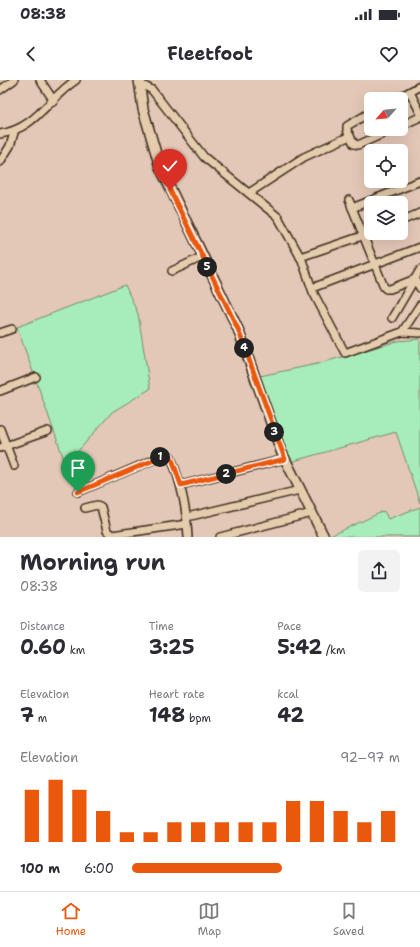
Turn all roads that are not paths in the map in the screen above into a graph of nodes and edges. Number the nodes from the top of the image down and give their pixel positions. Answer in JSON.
{"nodes":[{"id":1,"x":14,"y":80,"type":"edge"},
{"id":2,"x":40,"y":80,"type":"edge"},
{"id":3,"x":76,"y":80,"type":"edge"},
{"id":4,"x":140,"y":81,"type":"edge"},
{"id":5,"x":420,"y":86,"type":"edge"},
{"id":6,"x":0,"y":90,"type":"edge"},
{"id":7,"x":410,"y":92,"type":"joint"},
{"id":8,"x":54,"y":101,"type":"junction"},
{"id":9,"x":420,"y":112,"type":"edge"},
{"id":10,"x":364,"y":116,"type":"edge"},
{"id":11,"x":420,"y":117,"type":"edge"},
{"id":12,"x":408,"y":123,"type":"edge"},
{"id":13,"x":14,"y":132,"type":"junction"},
{"id":14,"x":0,"y":134,"type":"edge"},
{"id":15,"x":350,"y":136,"type":"junction"},
{"id":16,"x":378,"y":136,"type":"edge"},
{"id":17,"x":0,"y":162,"type":"edge"},
{"id":18,"x":420,"y":182,"type":"edge"},
{"id":19,"x":250,"y":193,"type":"junction"},
{"id":20,"x":349,"y":200,"type":"dead end"},
{"id":21,"x":352,"y":208,"type":"junction"},
{"id":22,"x":420,"y":213,"type":"edge"},
{"id":23,"x":408,"y":218,"type":"edge"},
{"id":24,"x":363,"y":236,"type":"junction"},
{"id":25,"x":420,"y":246,"type":"edge"},
{"id":26,"x":202,"y":257,"type":"junction"},
{"id":27,"x":300,"y":257,"type":"junction"},
{"id":28,"x":374,"y":264,"type":"junction"},
{"id":29,"x":420,"y":270,"type":"edge"},
{"id":30,"x":172,"y":271,"type":"dead end"},
{"id":31,"x":415,"y":279,"type":"junction"},
{"id":32,"x":312,"y":288,"type":"junction"},
{"id":33,"x":420,"y":288,"type":"edge"},
{"id":34,"x":420,"y":305,"type":"edge"},
{"id":35,"x":392,"y":318,"type":"dead end"},
{"id":36,"x":12,"y":328,"type":"dead end"},
{"id":37,"x":402,"y":332,"type":"junction"},
{"id":38,"x":0,"y":333,"type":"edge"},
{"id":39,"x":420,"y":333,"type":"edge"},
{"id":40,"x":36,"y":377,"type":"dead end"},
{"id":41,"x":0,"y":391,"type":"edge"},
{"id":42,"x":0,"y":429,"type":"edge"},
{"id":43,"x":48,"y":431,"type":"dead end"},
{"id":44,"x":3,"y":447,"type":"edge"},
{"id":45,"x":285,"y":459,"type":"junction"},
{"id":46,"x":14,"y":466,"type":"dead end"},
{"id":47,"x":181,"y":485,"type":"junction"},
{"id":48,"x":300,"y":490,"type":"junction"},
{"id":49,"x":78,"y":492,"type":"dead end"},
{"id":50,"x":84,"y":508,"type":"dead end"},
{"id":51,"x":312,"y":513,"type":"junction"},
{"id":52,"x":187,"y":520,"type":"junction"},
{"id":53,"x":188,"y":537,"type":"edge"},
{"id":54,"x":220,"y":537,"type":"edge"},
{"id":55,"x":324,"y":537,"type":"edge"}],
"edges":[{"from":1,"to":6,"type":"street"},
{"from":2,"to":8,"type":"street"},
{"from":3,"to":8,"type":"street"},
{"from":4,"to":19,"type":"street"},
{"from":4,"to":26,"type":"street"},
{"from":5,"to":7,"type":"street"},
{"from":7,"to":9,"type":"street"},
{"from":8,"to":13,"type":"street"},
{"from":10,"to":15,"type":"street"},
{"from":11,"to":12,"type":"street"},
{"from":13,"to":14,"type":"street"},
{"from":13,"to":17,"type":"street"},
{"from":15,"to":16,"type":"street"},
{"from":15,"to":19,"type":"street"},
{"from":18,"to":21,"type":"street"},
{"from":19,"to":27,"type":"street"},
{"from":20,"to":21,"type":"street"},
{"from":21,"to":24,"type":"street"},
{"from":22,"to":23,"type":"street"},
{"from":24,"to":27,"type":"street"},
{"from":24,"to":28,"type":"street"},
{"from":25,"to":28,"type":"street"},
{"from":26,"to":30,"type":"street"},
{"from":26,"to":45,"type":"street"},
{"from":27,"to":32,"type":"street"},
{"from":28,"to":31,"type":"street"},
{"from":28,"to":32,"type":"street"},
{"from":29,"to":31,"type":"street"},
{"from":31,"to":33,"type":"street"},
{"from":31,"to":35,"type":"street"},
{"from":32,"to":37,"type":"street"},
{"from":34,"to":37,"type":"street"},
{"from":36,"to":38,"type":"street"},
{"from":37,"to":39,"type":"street"},
{"from":40,"to":41,"type":"street"},
{"from":42,"to":44,"type":"street"},
{"from":43,"to":44,"type":"street"},
{"from":44,"to":46,"type":"street"},
{"from":45,"to":47,"type":"street"},
{"from":45,"to":48,"type":"street"},
{"from":47,"to":49,"type":"street"},
{"from":47,"to":52,"type":"street"},
{"from":48,"to":51,"type":"street"},
{"from":48,"to":52,"type":"street"},
{"from":50,"to":52,"type":"street"},
{"from":51,"to":54,"type":"street"},
{"from":51,"to":55,"type":"street"},
{"from":52,"to":53,"type":"street"}]}
